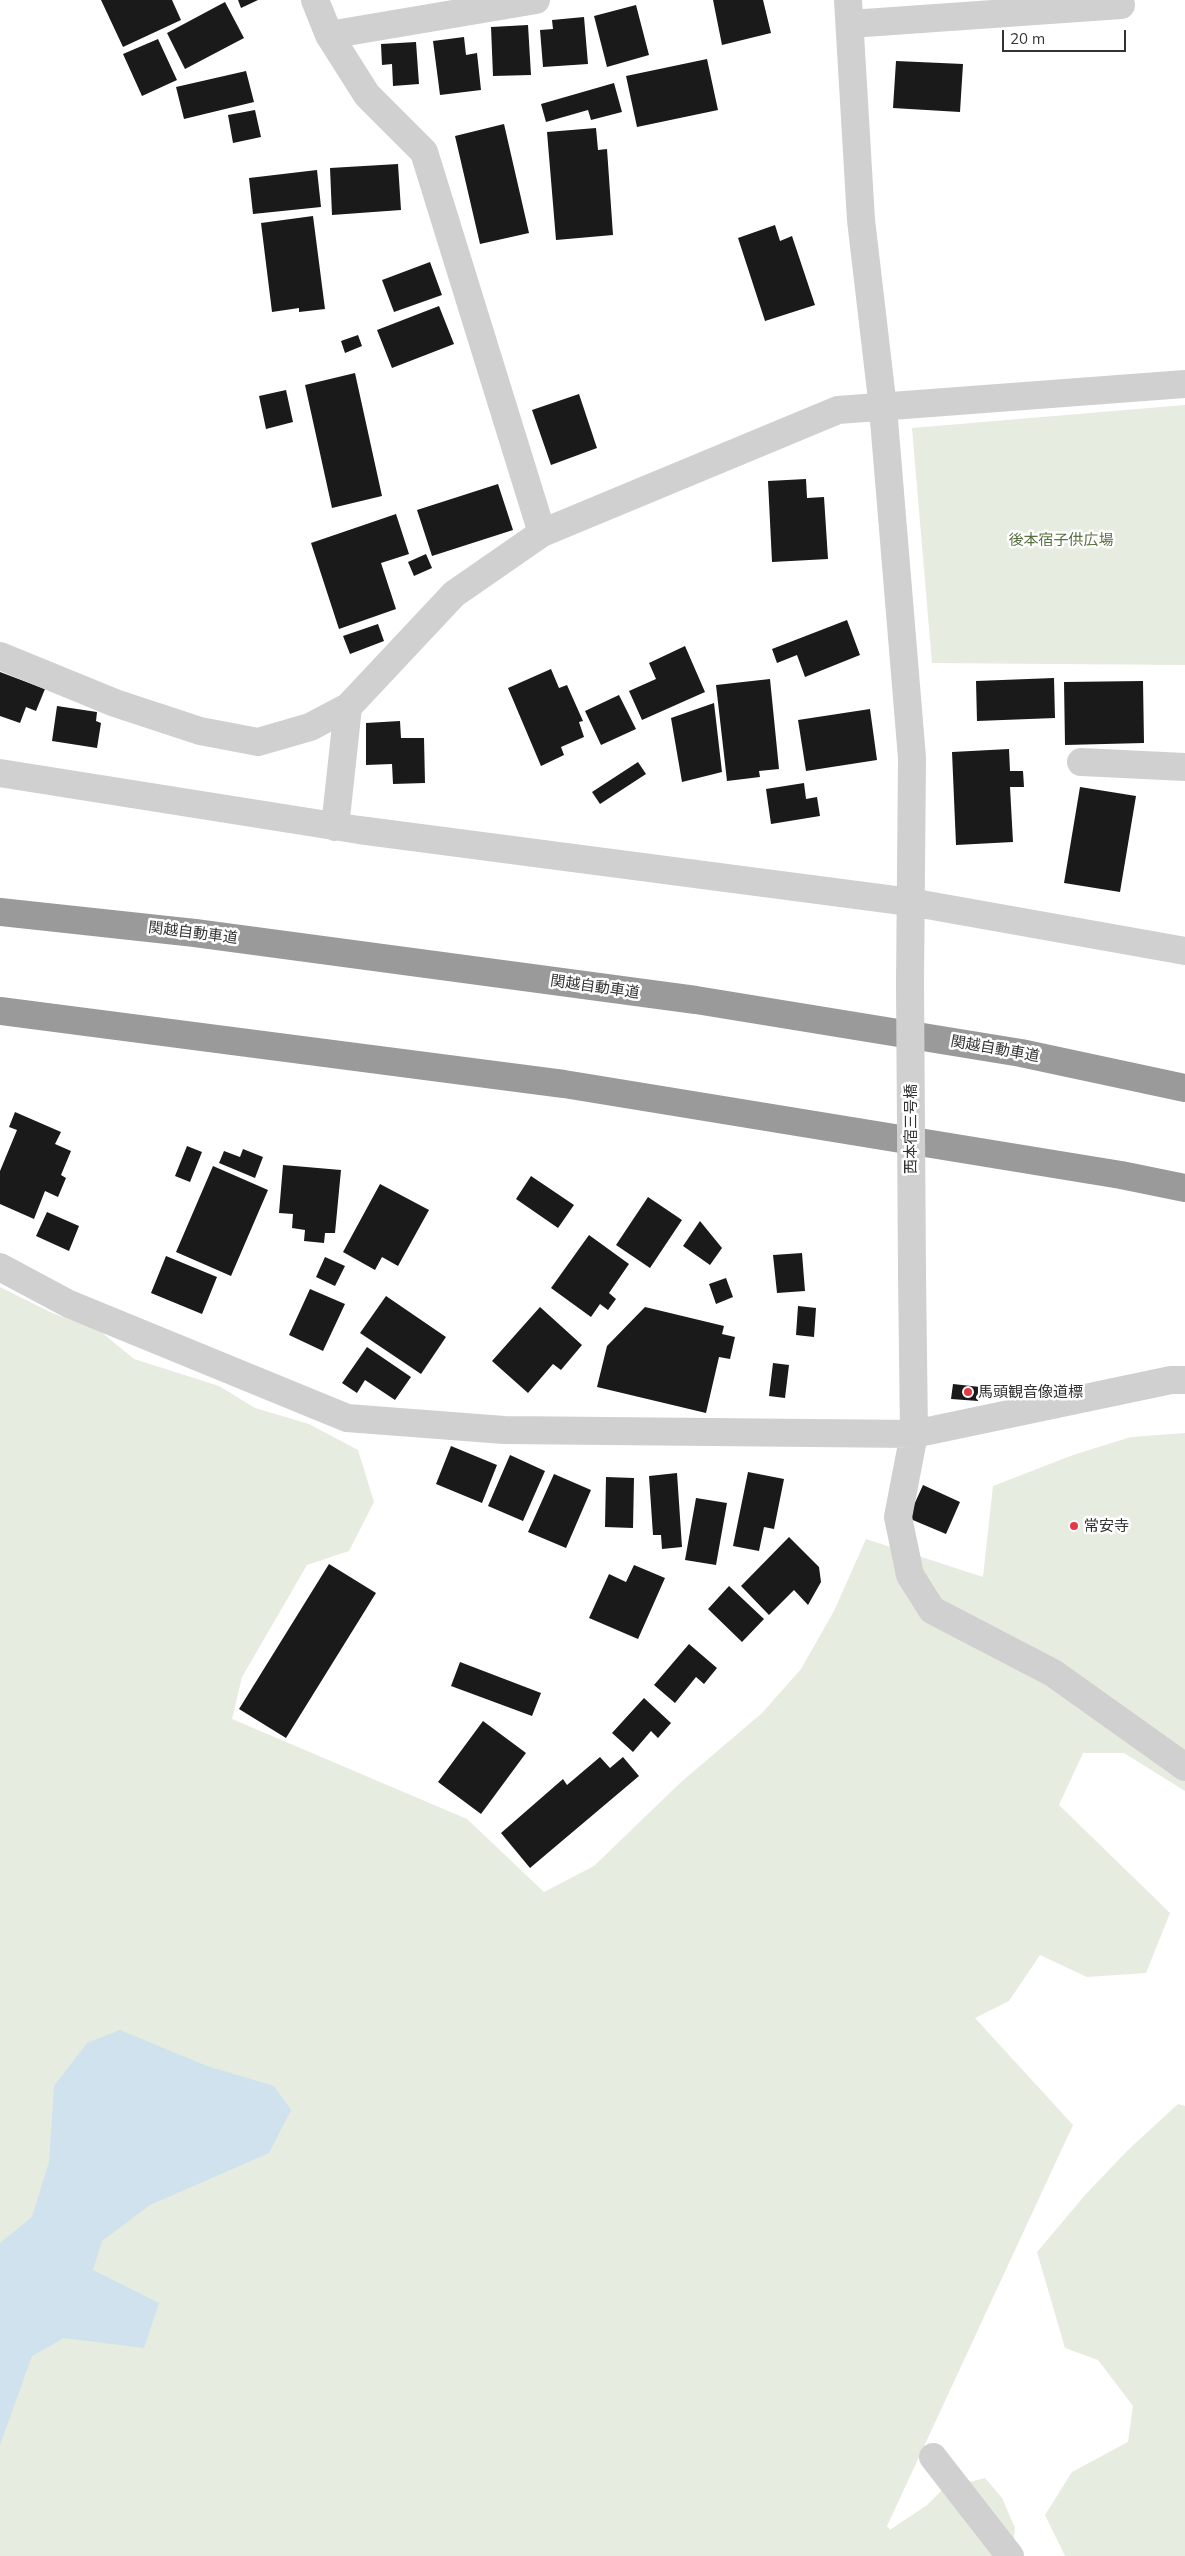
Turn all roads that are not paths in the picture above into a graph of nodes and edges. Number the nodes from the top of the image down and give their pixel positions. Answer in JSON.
{"nodes":[{"id":1,"x":315,"y":0,"type":"edge"},
{"id":2,"x":536,"y":0,"type":"edge"},
{"id":3,"x":1121,"y":5,"type":"dead end"},
{"id":4,"x":849,"y":12,"type":"edge"},
{"id":5,"x":329,"y":35,"type":"junction"},
{"id":6,"x":1185,"y":384,"type":"edge"},
{"id":7,"x":883,"y":408,"type":"junction"},
{"id":8,"x":542,"y":533,"type":"junction"},
{"id":9,"x":0,"y":656,"type":"edge"},
{"id":10,"x":348,"y":707,"type":"junction"},
{"id":11,"x":1081,"y":762,"type":"dead end"},
{"id":12,"x":1185,"y":767,"type":"edge"},
{"id":13,"x":0,"y":772,"type":"edge"},
{"id":14,"x":335,"y":827,"type":"junction"},
{"id":15,"x":910,"y":902,"type":"junction"},
{"id":16,"x":0,"y":912,"type":"edge"},
{"id":17,"x":1185,"y":951,"type":"edge"},
{"id":18,"x":0,"y":1011,"type":"edge"},
{"id":19,"x":1185,"y":1088,"type":"edge"},
{"id":20,"x":1185,"y":1188,"type":"edge"},
{"id":21,"x":0,"y":1267,"type":"edge"},
{"id":22,"x":1185,"y":1380,"type":"edge"},
{"id":23,"x":914,"y":1434,"type":"junction"},
{"id":24,"x":1185,"y":1767,"type":"edge"},
{"id":25,"x":933,"y":2458,"type":"dead end"},
{"id":26,"x":1010,"y":2556,"type":"edge"}],
"edges":[{"from":1,"to":5,"type":"street"},
{"from":2,"to":5,"type":"street"},
{"from":3,"to":4,"type":"street"},
{"from":4,"to":7,"type":"street","name":"西本宿三号橋"},
{"from":5,"to":8,"type":"street"},
{"from":6,"to":7,"type":"street"},
{"from":7,"to":8,"type":"street"},
{"from":7,"to":15,"type":"street","name":"西本宿三号橋"},
{"from":8,"to":10,"type":"street"},
{"from":9,"to":10,"type":"street"},
{"from":10,"to":14,"type":"street"},
{"from":11,"to":12,"type":"street"},
{"from":13,"to":14,"type":"street"},
{"from":14,"to":15,"type":"street"},
{"from":15,"to":17,"type":"street"},
{"from":15,"to":23,"type":"street","name":"西本宿三号橋","bridge":true},
{"from":16,"to":19,"type":"highway","name":"関越自動車道"},
{"from":18,"to":20,"type":"highway"},
{"from":21,"to":23,"type":"street"},
{"from":22,"to":23,"type":"street"},
{"from":23,"to":24,"type":"street","name":"西本宿三号橋"},
{"from":25,"to":26,"type":"street"}]}
